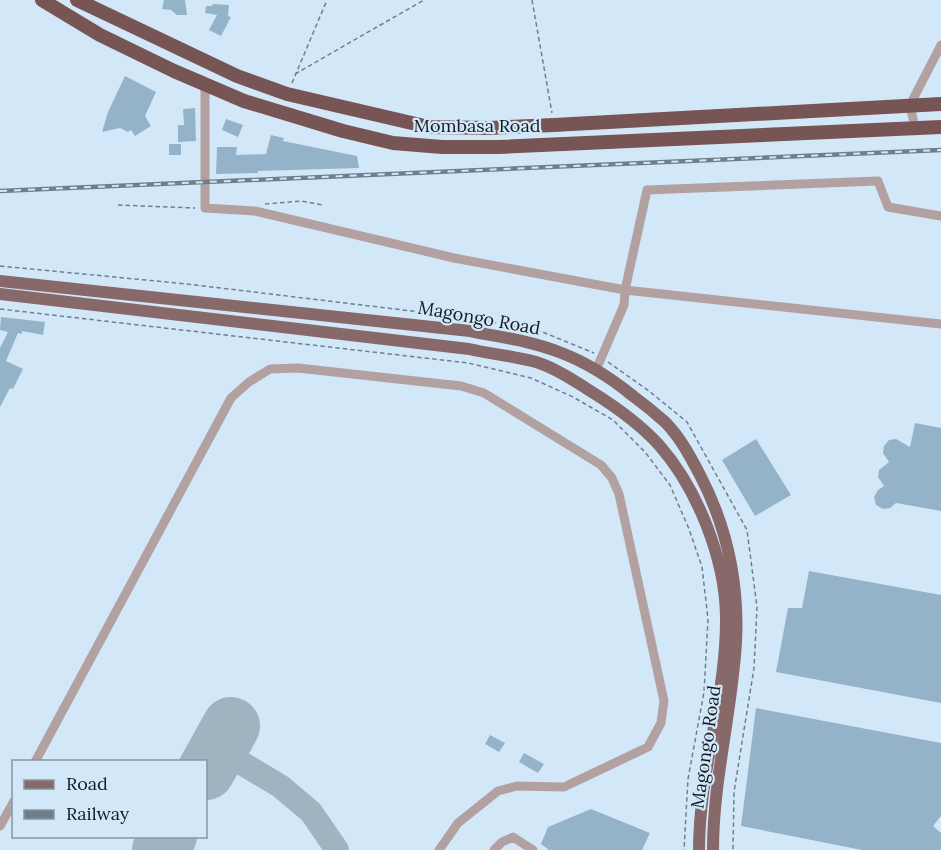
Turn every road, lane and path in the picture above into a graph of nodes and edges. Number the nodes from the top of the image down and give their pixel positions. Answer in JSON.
{"nodes":[{"id":1,"x":42,"y":0,"type":"edge"},
{"id":2,"x":77,"y":0,"type":"edge"},
{"id":3,"x":327,"y":0,"type":"edge"},
{"id":4,"x":424,"y":0,"type":"edge"},
{"id":5,"x":532,"y":0,"type":"edge"},
{"id":6,"x":941,"y":45,"type":"edge"},
{"id":7,"x":295,"y":74,"type":"junction"},
{"id":8,"x":205,"y":85,"type":"junction"},
{"id":9,"x":287,"y":94,"type":"junction"},
{"id":10,"x":941,"y":104,"type":"edge"},
{"id":11,"x":910,"y":105,"type":"junction"},
{"id":12,"x":554,"y":125,"type":"junction"},
{"id":13,"x":941,"y":127,"type":"edge"},
{"id":14,"x":915,"y":128,"type":"junction"},
{"id":15,"x":118,"y":206,"type":"dead end"},
{"id":16,"x":323,"y":206,"type":"dead end"},
{"id":17,"x":205,"y":208,"type":"junction"},
{"id":18,"x":255,"y":211,"type":"junction"},
{"id":19,"x":941,"y":216,"type":"edge"},
{"id":20,"x":0,"y":266,"type":"edge"},
{"id":21,"x":0,"y":281,"type":"edge"},
{"id":22,"x":626,"y":290,"type":"junction"},
{"id":23,"x":0,"y":294,"type":"edge"},
{"id":24,"x":0,"y":309,"type":"edge"},
{"id":25,"x":941,"y":324,"type":"edge"},
{"id":26,"x":470,"y":331,"type":"junction"},
{"id":27,"x":469,"y":349,"type":"junction"},
{"id":28,"x":597,"y":354,"type":"dead end"},
{"id":29,"x":606,"y":361,"type":"dead end"},
{"id":30,"x":596,"y":370,"type":"junction"},
{"id":31,"x":36,"y":760,"type":"edge"},
{"id":32,"x":12,"y":805,"type":"edge"},
{"id":33,"x":0,"y":826,"type":"edge"},
{"id":34,"x":439,"y":850,"type":"edge"},
{"id":35,"x":494,"y":850,"type":"edge"},
{"id":36,"x":533,"y":850,"type":"edge"},
{"id":37,"x":684,"y":850,"type":"edge"},
{"id":38,"x":699,"y":850,"type":"edge"},
{"id":39,"x":713,"y":850,"type":"edge"},
{"id":40,"x":733,"y":850,"type":"edge"}],
"edges":[{"from":1,"to":8,"type":"highway","name":"Mombasa Road"},
{"from":2,"to":9,"type":"highway","name":"Mombasa Road"},
{"from":3,"to":7,"type":"path"},
{"from":4,"to":7,"type":"path"},
{"from":5,"to":12,"type":"path"},
{"from":6,"to":11,"type":"street"},
{"from":7,"to":9,"type":"path"},
{"from":8,"to":14,"type":"highway","name":"Mombasa Road"},
{"from":8,"to":17,"type":"street"},
{"from":9,"to":12,"type":"highway","name":"Mombasa Road"},
{"from":10,"to":11,"type":"highway","name":"Mombasa Road"},
{"from":11,"to":12,"type":"highway","name":"Mombasa Road"},
{"from":11,"to":14,"type":"street"},
{"from":13,"to":14,"type":"highway","name":"Mombasa Road"},
{"from":15,"to":17,"type":"path"},
{"from":16,"to":18,"type":"path"},
{"from":17,"to":18,"type":"street"},
{"from":18,"to":22,"type":"street"},
{"from":19,"to":22,"type":"street"},
{"from":20,"to":28,"type":"path"},
{"from":21,"to":26,"type":"main road","name":"Magongo Road"},
{"from":22,"to":25,"type":"street"},
{"from":22,"to":30,"type":"street"},
{"from":23,"to":27,"type":"main road","name":"Magongo Road"},
{"from":24,"to":37,"type":"path"},
{"from":26,"to":27,"type":"main road"},
{"from":26,"to":30,"type":"main road","name":"Magongo Road"},
{"from":27,"to":38,"type":"main road","name":"Magongo Road"},
{"from":29,"to":40,"type":"path"},
{"from":30,"to":39,"type":"main road","name":"Magongo Road"},
{"from":31,"to":34,"type":"street"},
{"from":32,"to":33,"type":"street"},
{"from":35,"to":36,"type":"street"}]}
